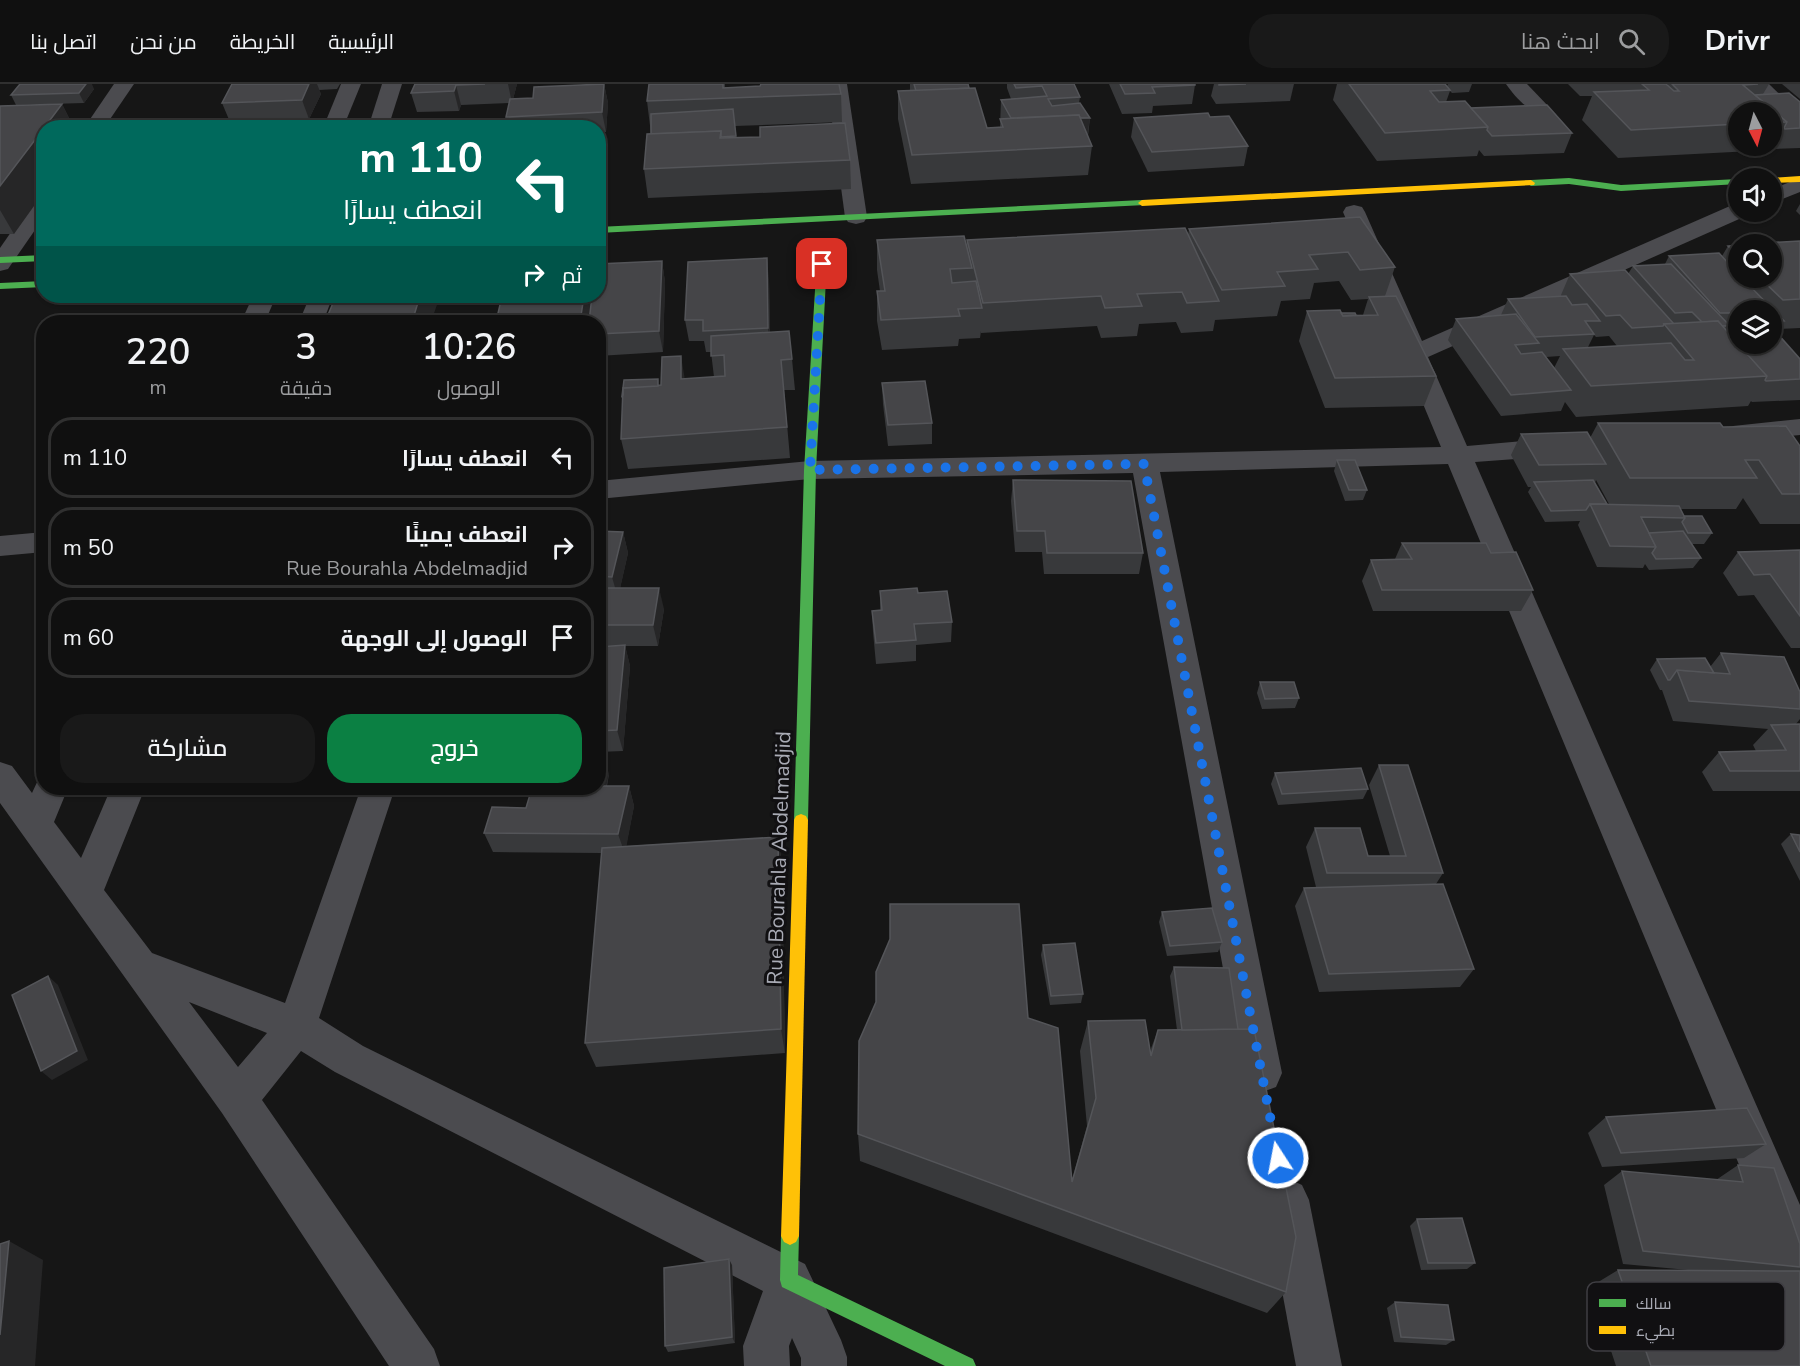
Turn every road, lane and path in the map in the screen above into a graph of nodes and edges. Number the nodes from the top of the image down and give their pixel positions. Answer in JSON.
{"nodes":[{"id":1,"x":124,"y":84,"type":"edge"},
{"id":2,"x":351,"y":84,"type":"edge"},
{"id":3,"x":392,"y":84,"type":"edge"},
{"id":4,"x":837,"y":84,"type":"edge"},
{"id":5,"x":1516,"y":84,"type":"edge"},
{"id":6,"x":1758,"y":84,"type":"edge"},
{"id":7,"x":1540,"y":108,"type":"edge"},
{"id":8,"x":99,"y":120,"type":"edge"},
{"id":9,"x":336,"y":120,"type":"edge"},
{"id":10,"x":381,"y":120,"type":"edge"},
{"id":11,"x":1800,"y":126,"type":"edge"},
{"id":12,"x":1800,"y":179,"type":"edge"},
{"id":13,"x":1782,"y":180,"type":"edge"},
{"id":14,"x":1728,"y":183,"type":"edge"},
{"id":15,"x":1800,"y":184,"type":"edge"},
{"id":16,"x":1621,"y":188,"type":"junction"},
{"id":17,"x":1782,"y":192,"type":"edge"},
{"id":18,"x":1591,"y":196,"type":"dead end"},
{"id":19,"x":36,"y":212,"type":"edge"},
{"id":20,"x":1354,"y":212,"type":"dead end"},
{"id":21,"x":1728,"y":216,"type":"edge"},
{"id":22,"x":856,"y":217,"type":"junction"},
{"id":23,"x":606,"y":230,"type":"edge"},
{"id":24,"x":823,"y":241,"type":"dead end"},
{"id":25,"x":36,"y":259,"type":"edge"},
{"id":26,"x":1,"y":261,"type":"edge"},
{"id":27,"x":36,"y":284,"type":"edge"},
{"id":28,"x":0,"y":286,"type":"edge"},
{"id":29,"x":1414,"y":354,"type":"junction"},
{"id":30,"x":1715,"y":434,"type":"edge"},
{"id":31,"x":1788,"y":437,"type":"edge"},
{"id":32,"x":1586,"y":445,"type":"edge"},
{"id":33,"x":1456,"y":455,"type":"junction"},
{"id":34,"x":1144,"y":464,"type":"junction"},
{"id":35,"x":810,"y":470,"type":"junction"},
{"id":36,"x":606,"y":489,"type":"edge"},
{"id":37,"x":36,"y":543,"type":"edge"},
{"id":38,"x":0,"y":546,"type":"edge"},
{"id":39,"x":0,"y":776,"type":"edge"},
{"id":40,"x":48,"y":795,"type":"edge"},
{"id":41,"x":125,"y":795,"type":"edge"},
{"id":42,"x":376,"y":795,"type":"edge"},
{"id":43,"x":35,"y":824,"type":"junction"},
{"id":44,"x":85,"y":892,"type":"junction"},
{"id":45,"x":138,"y":965,"type":"junction"},
{"id":46,"x":297,"y":1026,"type":"junction"},
{"id":47,"x":1267,"y":1097,"type":"edge"},
{"id":48,"x":237,"y":1099,"type":"junction"},
{"id":49,"x":1280,"y":1167,"type":"edge"},
{"id":50,"x":1800,"y":1257,"type":"edge"},
{"id":51,"x":789,"y":1280,"type":"junction"},
{"id":52,"x":417,"y":1366,"type":"edge"},
{"id":53,"x":767,"y":1366,"type":"edge"},
{"id":54,"x":824,"y":1366,"type":"edge"},
{"id":55,"x":966,"y":1366,"type":"edge"},
{"id":56,"x":1319,"y":1366,"type":"edge"}],
"edges":[{"from":1,"to":8,"type":"street"},
{"from":2,"to":9,"type":"street"},
{"from":3,"to":10,"type":"street"},
{"from":4,"to":22,"type":"street"},
{"from":5,"to":7,"type":"street"},
{"from":6,"to":11,"type":"street"},
{"from":12,"to":13,"type":"street"},
{"from":14,"to":16,"type":"street"},
{"from":15,"to":17,"type":"street"},
{"from":16,"to":18,"type":"street"},
{"from":16,"to":22,"type":"street"},
{"from":19,"to":26,"type":"street"},
{"from":20,"to":29,"type":"street"},
{"from":21,"to":29,"type":"street"},
{"from":22,"to":23,"type":"street"},
{"from":24,"to":35,"type":"street","name":"Rue Bourahla Abdelmadjid"},
{"from":25,"to":26,"type":"street"},
{"from":27,"to":28,"type":"street"},
{"from":29,"to":33,"type":"street"},
{"from":30,"to":31,"type":"street"},
{"from":32,"to":33,"type":"street"},
{"from":33,"to":34,"type":"street"},
{"from":33,"to":50,"type":"street"},
{"from":34,"to":35,"type":"street"},
{"from":34,"to":47,"type":"street"},
{"from":35,"to":36,"type":"street"},
{"from":35,"to":51,"type":"street","name":"Rue Bourahla Abdelmadjid"},
{"from":37,"to":38,"type":"street"},
{"from":39,"to":43,"type":"street"},
{"from":40,"to":43,"type":"street"},
{"from":41,"to":44,"type":"street"},
{"from":42,"to":46,"type":"street"},
{"from":43,"to":44,"type":"street"},
{"from":44,"to":45,"type":"street"},
{"from":45,"to":46,"type":"street"},
{"from":45,"to":48,"type":"street"},
{"from":46,"to":48,"type":"street"},
{"from":46,"to":51,"type":"street"},
{"from":48,"to":52,"type":"street"},
{"from":49,"to":56,"type":"street"},
{"from":51,"to":53,"type":"street"},
{"from":51,"to":54,"type":"street"},
{"from":51,"to":55,"type":"street"}]}
